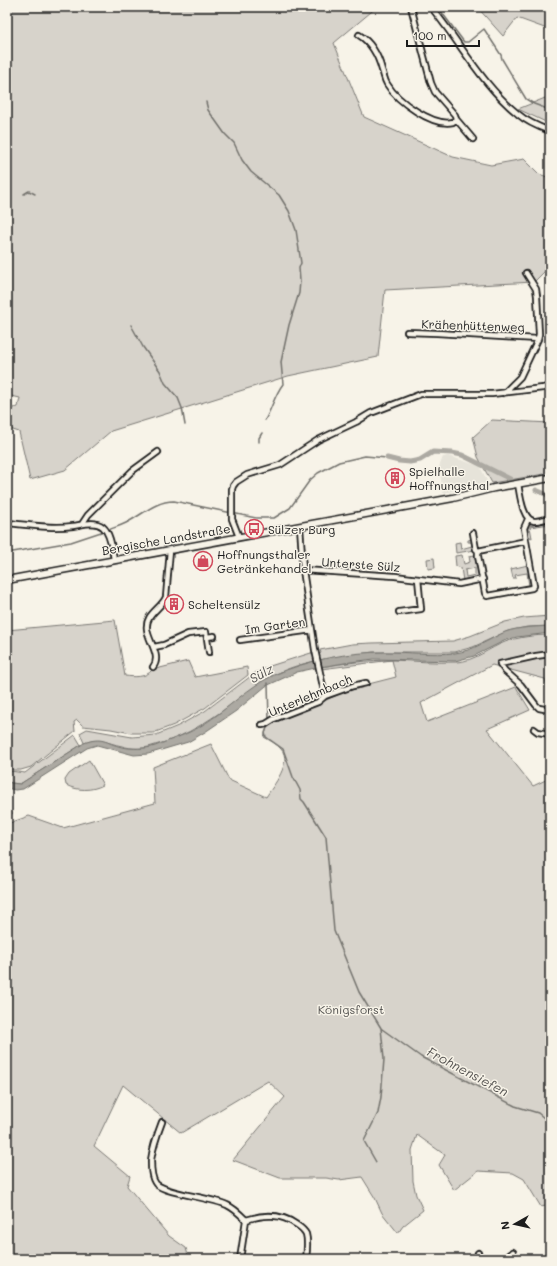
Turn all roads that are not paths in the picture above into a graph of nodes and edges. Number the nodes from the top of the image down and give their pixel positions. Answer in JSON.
{"nodes":[{"id":1,"x":411,"y":7,"type":"edge"},
{"id":2,"x":431,"y":7,"type":"edge"},
{"id":3,"x":359,"y":35,"type":"dead end"},
{"id":4,"x":456,"y":119,"type":"junction"},
{"id":5,"x":550,"y":132,"type":"edge"},
{"id":6,"x":473,"y":139,"type":"dead end"},
{"id":7,"x":526,"y":273,"type":"dead end"},
{"id":8,"x":407,"y":332,"type":"dead end"},
{"id":9,"x":538,"y":339,"type":"junction"},
{"id":10,"x":550,"y":386,"type":"edge"},
{"id":11,"x":504,"y":393,"type":"junction"},
{"id":12,"x":158,"y":452,"type":"dead end"},
{"id":13,"x":550,"y":478,"type":"edge"},
{"id":14,"x":518,"y":484,"type":"junction"},
{"id":15,"x":550,"y":518,"type":"edge"},
{"id":16,"x":528,"y":519,"type":"junction"},
{"id":17,"x":7,"y":523,"type":"edge"},
{"id":18,"x":82,"y":524,"type":"junction"},
{"id":19,"x":300,"y":526,"type":"junction"},
{"id":20,"x":473,"y":533,"type":"dead end"},
{"id":21,"x":238,"y":537,"type":"junction"},
{"id":22,"x":526,"y":541,"type":"junction"},
{"id":23,"x":170,"y":550,"type":"junction"},
{"id":24,"x":478,"y":551,"type":"junction"},
{"id":25,"x":114,"y":559,"type":"junction"},
{"id":26,"x":303,"y":570,"type":"junction"},
{"id":27,"x":418,"y":579,"type":"junction"},
{"id":28,"x":482,"y":579,"type":"junction"},
{"id":29,"x":7,"y":580,"type":"edge"},
{"id":30,"x":399,"y":612,"type":"dead end"},
{"id":31,"x":312,"y":630,"type":"junction"},
{"id":32,"x":214,"y":636,"type":"dead end"},
{"id":33,"x":207,"y":637,"type":"junction"},
{"id":34,"x":240,"y":640,"type":"dead end"},
{"id":35,"x":154,"y":647,"type":"junction"},
{"id":36,"x":209,"y":652,"type":"dead end"},
{"id":37,"x":550,"y":654,"type":"edge"},
{"id":38,"x":153,"y":667,"type":"dead end"},
{"id":39,"x":366,"y":683,"type":"dead end"},
{"id":40,"x":325,"y":696,"type":"junction"},
{"id":41,"x":550,"y":710,"type":"edge"},
{"id":42,"x":262,"y":725,"type":"dead end"},
{"id":43,"x":534,"y":729,"type":"dead end"},
{"id":44,"x":550,"y":734,"type":"edge"},
{"id":45,"x":162,"y":1122,"type":"dead end"},
{"id":46,"x":246,"y":1220,"type":"junction"},
{"id":47,"x":513,"y":1252,"type":"dead end"},
{"id":48,"x":478,"y":1253,"type":"dead end"},
{"id":49,"x":240,"y":1259,"type":"edge"},
{"id":50,"x":306,"y":1259,"type":"edge"},
{"id":51,"x":482,"y":1259,"type":"edge"},
{"id":52,"x":506,"y":1259,"type":"edge"}],
"edges":[{"from":1,"to":4,"type":"street"},
{"from":2,"to":5,"type":"street"},
{"from":3,"to":4,"type":"street"},
{"from":4,"to":6,"type":"street"},
{"from":7,"to":9,"type":"street"},
{"from":8,"to":9,"type":"street","name":"Krähenhüttenweg"},
{"from":9,"to":11,"type":"street"},
{"from":10,"to":11,"type":"street"},
{"from":11,"to":21,"type":"street"},
{"from":12,"to":18,"type":"street"},
{"from":13,"to":14,"type":"main road","name":"Bergische Landstraße"},
{"from":14,"to":16,"type":"street"},
{"from":14,"to":19,"type":"main road","name":"Bergische Landstraße"},
{"from":15,"to":16,"type":"street"},
{"from":16,"to":22,"type":"street"},
{"from":17,"to":18,"type":"street"},
{"from":18,"to":25,"type":"street"},
{"from":19,"to":21,"type":"main road","name":"Bergische Landstraße"},
{"from":19,"to":26,"type":"street"},
{"from":20,"to":24,"type":"street"},
{"from":21,"to":23,"type":"main road","name":"Bergische Landstraße"},
{"from":22,"to":24,"type":"street"},
{"from":22,"to":28,"type":"street"},
{"from":23,"to":25,"type":"main road","name":"Bergische Landstraße"},
{"from":23,"to":35,"type":"street"},
{"from":24,"to":28,"type":"street"},
{"from":25,"to":29,"type":"main road","name":"Bergische Landstraße"},
{"from":26,"to":27,"type":"street","name":"Unterste Sülz"},
{"from":26,"to":31,"type":"street"},
{"from":27,"to":28,"type":"street","name":"Unterste Sülz"},
{"from":27,"to":30,"type":"street"},
{"from":31,"to":34,"type":"street","name":"Im Garten"},
{"from":31,"to":40,"type":"street"},
{"from":32,"to":33,"type":"street"},
{"from":33,"to":35,"type":"street"},
{"from":33,"to":36,"type":"street"},
{"from":35,"to":38,"type":"street"},
{"from":37,"to":41,"type":"street"},
{"from":39,"to":40,"type":"street","name":"Unterlehmbach"},
{"from":40,"to":42,"type":"street","name":"Unterlehmbach"},
{"from":43,"to":44,"type":"street"},
{"from":45,"to":46,"type":"street"},
{"from":46,"to":49,"type":"street"},
{"from":46,"to":50,"type":"street"},
{"from":47,"to":52,"type":"street"},
{"from":48,"to":51,"type":"street"}]}
